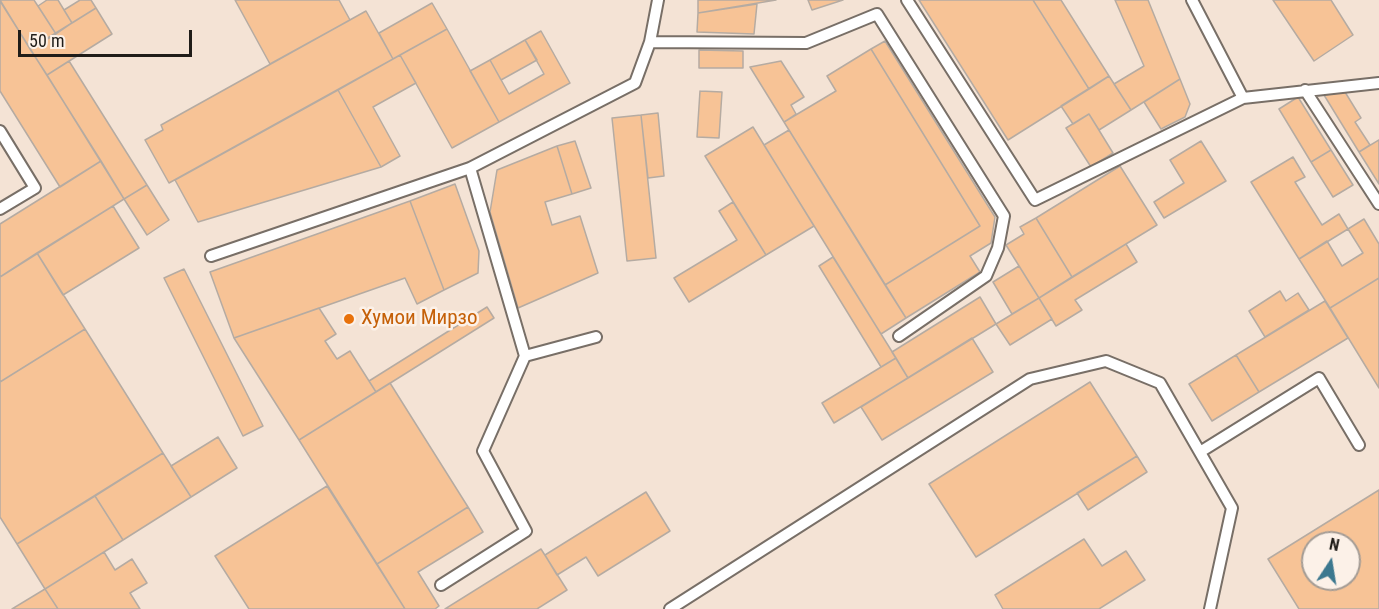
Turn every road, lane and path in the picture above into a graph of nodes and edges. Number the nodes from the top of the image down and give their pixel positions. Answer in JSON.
{"nodes":[{"id":1,"x":658,"y":0,"type":"edge"},
{"id":2,"x":907,"y":0,"type":"edge"},
{"id":3,"x":1192,"y":0,"type":"edge"},
{"id":4,"x":650,"y":42,"type":"junction"},
{"id":5,"x":1379,"y":83,"type":"edge"},
{"id":6,"x":1305,"y":90,"type":"junction"},
{"id":7,"x":1243,"y":98,"type":"junction"},
{"id":8,"x":0,"y":131,"type":"edge"},
{"id":9,"x":470,"y":168,"type":"junction"},
{"id":10,"x":1379,"y":204,"type":"edge"},
{"id":11,"x":0,"y":209,"type":"edge"},
{"id":12,"x":211,"y":256,"type":"dead end"},
{"id":13,"x":899,"y":336,"type":"dead end"},
{"id":14,"x":596,"y":337,"type":"dead end"},
{"id":15,"x":525,"y":356,"type":"junction"},
{"id":16,"x":1359,"y":445,"type":"dead end"},
{"id":17,"x":1200,"y":452,"type":"junction"},
{"id":18,"x":441,"y":585,"type":"dead end"},
{"id":19,"x":670,"y":609,"type":"edge"},
{"id":20,"x":1210,"y":609,"type":"edge"}],
"edges":[{"from":1,"to":4,"type":"lane"},
{"from":2,"to":7,"type":"lane"},
{"from":3,"to":7,"type":"lane"},
{"from":4,"to":9,"type":"lane"},
{"from":4,"to":13,"type":"lane"},
{"from":5,"to":6,"type":"lane"},
{"from":6,"to":7,"type":"lane"},
{"from":6,"to":10,"type":"lane"},
{"from":8,"to":11,"type":"lane"},
{"from":9,"to":12,"type":"lane"},
{"from":9,"to":15,"type":"lane"},
{"from":14,"to":15,"type":"lane"},
{"from":15,"to":18,"type":"lane"},
{"from":16,"to":17,"type":"lane"},
{"from":17,"to":19,"type":"lane"},
{"from":17,"to":20,"type":"lane"}]}
